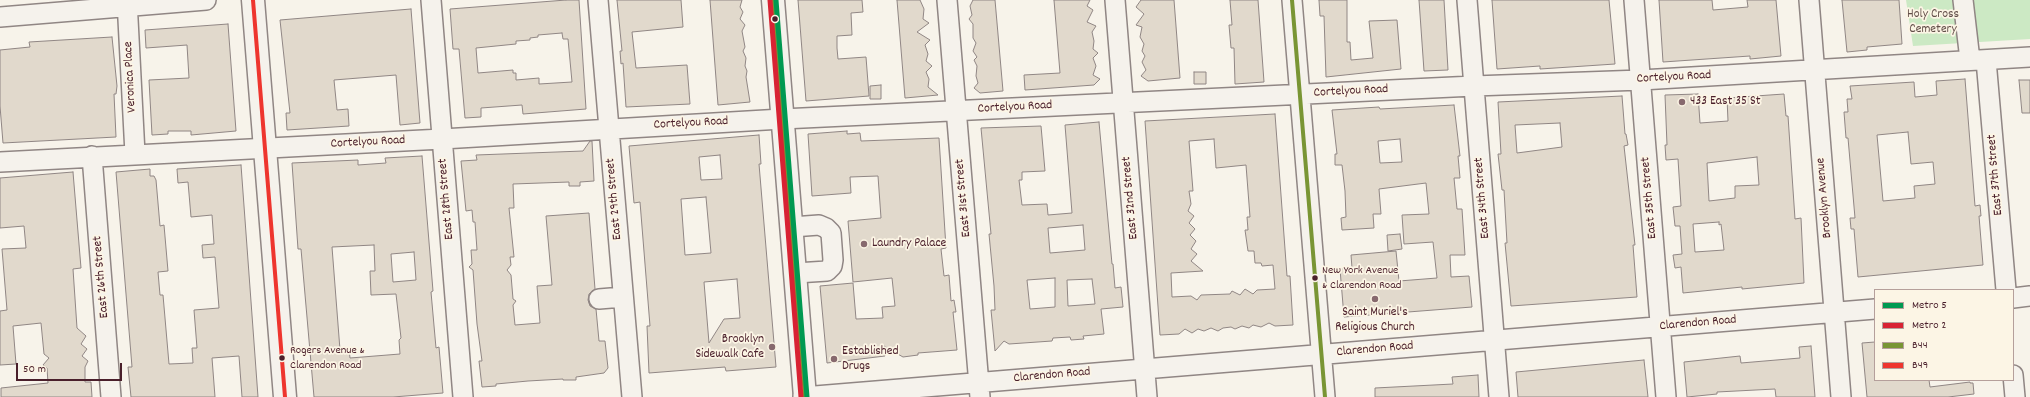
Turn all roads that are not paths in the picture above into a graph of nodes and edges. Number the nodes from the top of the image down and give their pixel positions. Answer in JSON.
{"nodes":[{"id":1,"x":206,"y":0,"type":"edge"},
{"id":2,"x":253,"y":0,"type":"edge"},
{"id":3,"x":431,"y":0,"type":"edge"},
{"id":4,"x":598,"y":0,"type":"edge"},
{"id":5,"x":772,"y":0,"type":"edge"},
{"id":6,"x":947,"y":0,"type":"edge"},
{"id":7,"x":1115,"y":0,"type":"edge"},
{"id":8,"x":1292,"y":0,"type":"edge"},
{"id":9,"x":1466,"y":0,"type":"edge"},
{"id":10,"x":1634,"y":0,"type":"edge"},
{"id":11,"x":1809,"y":0,"type":"edge"},
{"id":12,"x":1963,"y":0,"type":"edge"},
{"id":13,"x":127,"y":3,"type":"edge"},
{"id":14,"x":0,"y":17,"type":"edge"},
{"id":15,"x":2030,"y":56,"type":"edge"},
{"id":16,"x":1978,"y":60,"type":"junction"},
{"id":17,"x":1814,"y":70,"type":"junction"},
{"id":18,"x":1641,"y":80,"type":"junction"},
{"id":19,"x":1474,"y":86,"type":"junction"},
{"id":20,"x":1300,"y":94,"type":"junction"},
{"id":21,"x":1124,"y":103,"type":"junction"},
{"id":22,"x":957,"y":111,"type":"junction"},
{"id":23,"x":782,"y":119,"type":"junction"},
{"id":24,"x":609,"y":128,"type":"junction"},
{"id":25,"x":442,"y":139,"type":"junction"},
{"id":26,"x":265,"y":148,"type":"junction"},
{"id":27,"x":135,"y":154,"type":"junction"},
{"id":28,"x":92,"y":156,"type":"junction"},
{"id":29,"x":0,"y":162,"type":"edge"},
{"id":30,"x":792,"y":227,"type":"junction"},
{"id":31,"x":796,"y":273,"type":"junction"},
{"id":32,"x":2006,"y":289,"type":"edge"},
{"id":33,"x":2030,"y":296,"type":"edge"},
{"id":34,"x":623,"y":297,"type":"junction"},
{"id":35,"x":2014,"y":298,"type":"edge"},
{"id":36,"x":599,"y":299,"type":"dead end"},
{"id":37,"x":1874,"y":309,"type":"edge"},
{"id":38,"x":1834,"y":312,"type":"junction"},
{"id":39,"x":1660,"y":327,"type":"junction"},
{"id":40,"x":1494,"y":340,"type":"junction"},
{"id":41,"x":1321,"y":354,"type":"junction"},
{"id":42,"x":1145,"y":369,"type":"junction"},
{"id":43,"x":2014,"y":381,"type":"edge"},
{"id":44,"x":979,"y":390,"type":"edge"},
{"id":45,"x":111,"y":397,"type":"edge"},
{"id":46,"x":285,"y":397,"type":"edge"},
{"id":47,"x":463,"y":397,"type":"edge"},
{"id":48,"x":632,"y":397,"type":"edge"},
{"id":49,"x":804,"y":397,"type":"edge"},
{"id":50,"x":1147,"y":397,"type":"edge"},
{"id":51,"x":1325,"y":397,"type":"edge"},
{"id":52,"x":1499,"y":397,"type":"edge"},
{"id":53,"x":1666,"y":397,"type":"edge"},
{"id":54,"x":1841,"y":397,"type":"edge"},
{"id":55,"x":2015,"y":397,"type":"edge"}],
"edges":[{"from":1,"to":13,"type":"street"},
{"from":2,"to":26,"type":"main road"},
{"from":3,"to":25,"type":"street","name":"East 28th Street"},
{"from":4,"to":24,"type":"street","name":"East 29th Street"},
{"from":5,"to":23,"type":"main road"},
{"from":6,"to":22,"type":"street","name":"East 31st Street"},
{"from":7,"to":21,"type":"street","name":"East 32nd Street"},
{"from":8,"to":20,"type":"street"},
{"from":9,"to":19,"type":"street","name":"East 34th Street"},
{"from":10,"to":18,"type":"street","name":"East 35th Street"},
{"from":11,"to":17,"type":"street","name":"Brooklyn Avenue"},
{"from":12,"to":16,"type":"street","name":"East 37th Street"},
{"from":13,"to":14,"type":"street"},
{"from":13,"to":27,"type":"street","name":"Veronica Place"},
{"from":15,"to":16,"type":"street","name":"Cortelyou Road"},
{"from":16,"to":17,"type":"street","name":"Cortelyou Road"},
{"from":16,"to":32,"type":"street","name":"East 37th Street"},
{"from":17,"to":18,"type":"street","name":"Cortelyou Road"},
{"from":17,"to":38,"type":"street","name":"Brooklyn Avenue"},
{"from":18,"to":19,"type":"street","name":"Cortelyou Road"},
{"from":18,"to":39,"type":"street","name":"East 35th Street"},
{"from":19,"to":20,"type":"street","name":"Cortelyou Road"},
{"from":19,"to":40,"type":"street","name":"East 34th Street"},
{"from":20,"to":21,"type":"street","name":"Cortelyou Road"},
{"from":20,"to":41,"type":"street"},
{"from":21,"to":22,"type":"street","name":"Cortelyou Road"},
{"from":21,"to":42,"type":"street","name":"East 32nd Street"},
{"from":22,"to":23,"type":"street","name":"Cortelyou Road"},
{"from":22,"to":44,"type":"street","name":"East 31st Street"},
{"from":23,"to":24,"type":"street","name":"Cortelyou Road"},
{"from":23,"to":30,"type":"main road"},
{"from":24,"to":25,"type":"street","name":"Cortelyou Road"},
{"from":24,"to":34,"type":"street","name":"East 29th Street"},
{"from":25,"to":26,"type":"street","name":"Cortelyou Road"},
{"from":25,"to":47,"type":"street","name":"East 28th Street"},
{"from":26,"to":27,"type":"street","name":"Cortelyou Road"},
{"from":26,"to":46,"type":"main road"},
{"from":27,"to":28,"type":"street","name":"Cortelyou Road"},
{"from":28,"to":29,"type":"street","name":"Cortelyou Road"},
{"from":28,"to":45,"type":"street","name":"East 26th Street"},
{"from":30,"to":31,"type":"main road"},
{"from":30,"to":31,"type":"street"},
{"from":31,"to":49,"type":"main road"},
{"from":33,"to":35,"type":"street"},
{"from":34,"to":36,"type":"street"},
{"from":34,"to":48,"type":"street","name":"East 29th Street"},
{"from":37,"to":38,"type":"street","name":"Clarendon Road"},
{"from":38,"to":39,"type":"street","name":"Clarendon Road"},
{"from":38,"to":54,"type":"street","name":"Brooklyn Avenue"},
{"from":39,"to":40,"type":"street","name":"Clarendon Road"},
{"from":39,"to":53,"type":"street","name":"East 35th Street"},
{"from":40,"to":41,"type":"street","name":"Clarendon Road"},
{"from":40,"to":52,"type":"street","name":"East 34th Street"},
{"from":41,"to":42,"type":"street","name":"Clarendon Road"},
{"from":41,"to":51,"type":"street"},
{"from":42,"to":44,"type":"street","name":"Clarendon Road"},
{"from":42,"to":50,"type":"street","name":"East 32nd Street"},
{"from":43,"to":55,"type":"street"},
{"from":44,"to":49,"type":"street","name":"Clarendon Road"}]}
